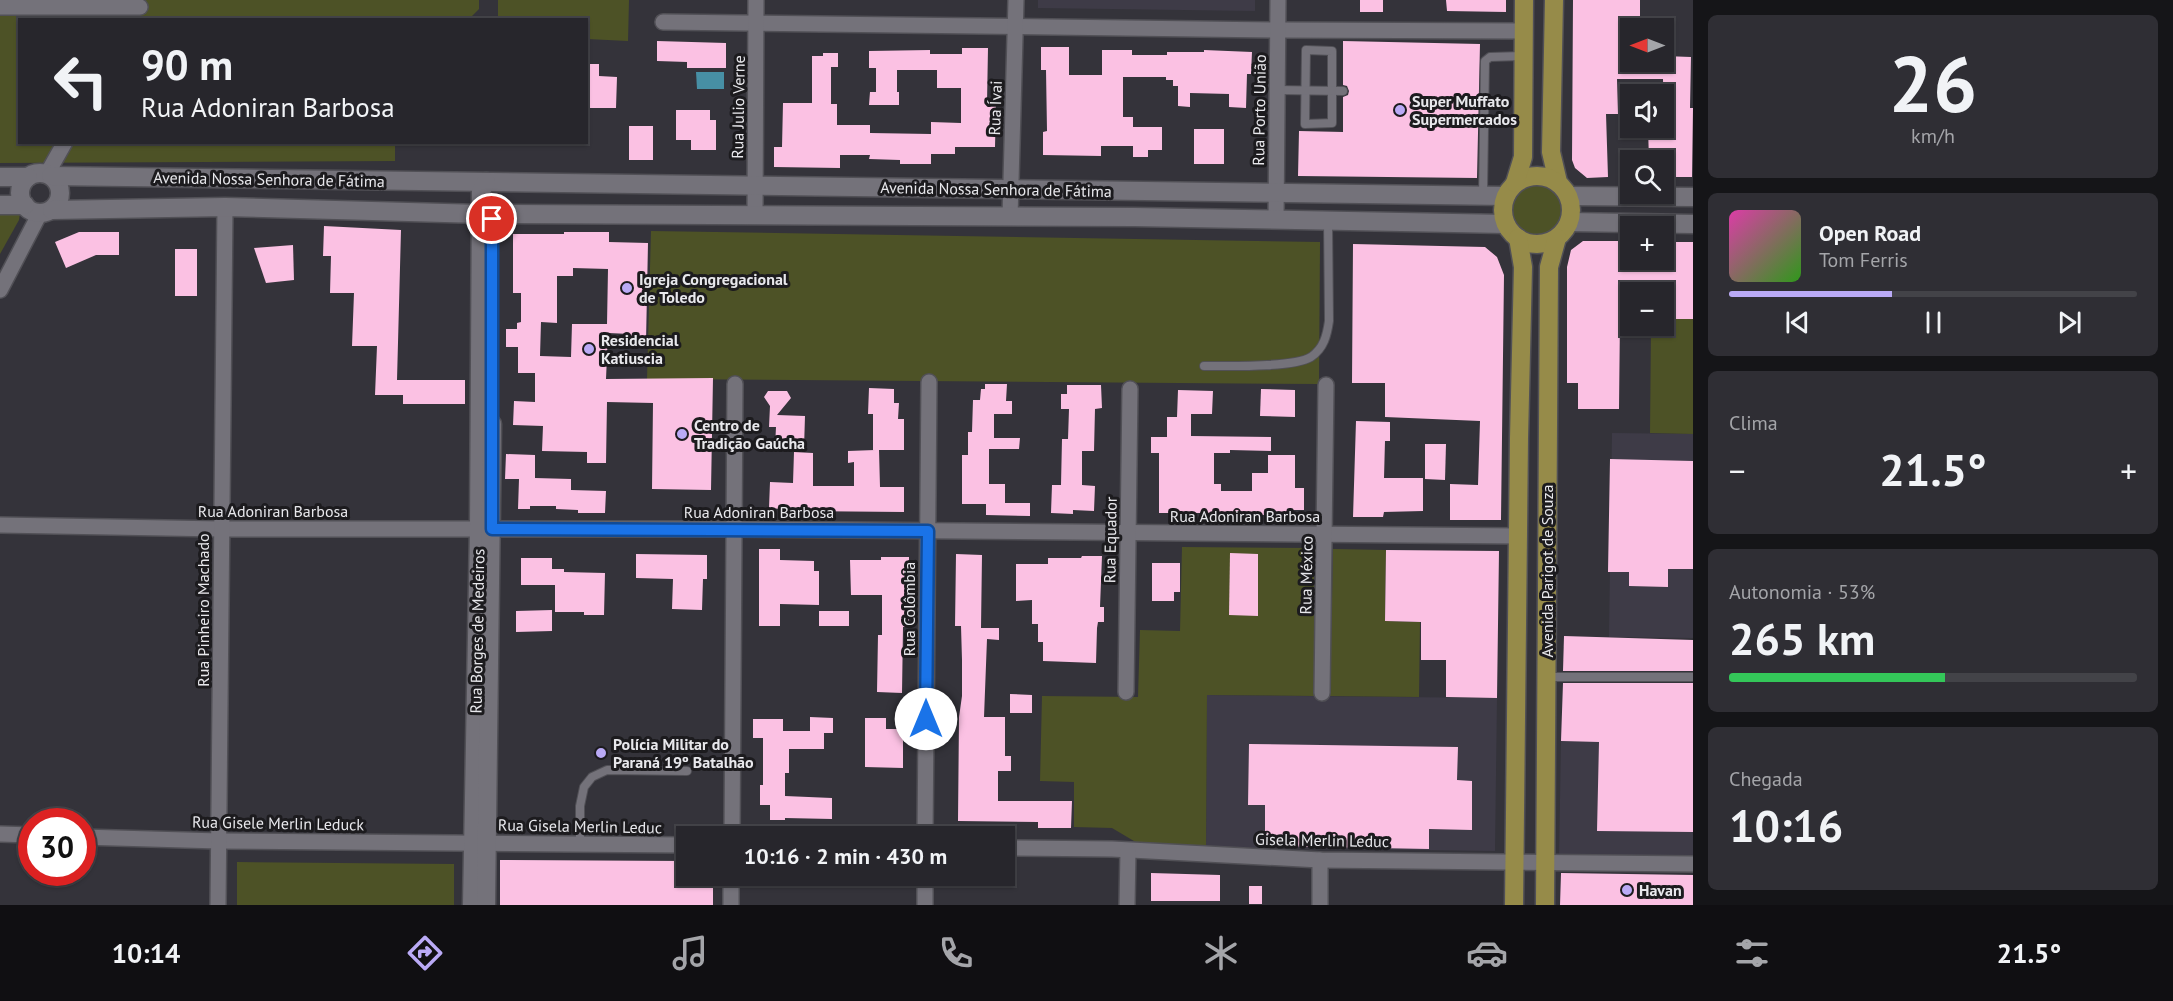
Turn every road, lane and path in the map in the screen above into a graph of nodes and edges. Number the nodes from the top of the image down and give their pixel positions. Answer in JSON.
{"nodes":[{"id":1,"x":756,"y":0,"type":"edge"},
{"id":2,"x":1016,"y":0,"type":"edge"},
{"id":3,"x":1278,"y":0,"type":"edge"},
{"id":4,"x":1524,"y":0,"type":"edge"},
{"id":5,"x":1554,"y":0,"type":"edge"},
{"id":6,"x":0,"y":8,"type":"edge"},
{"id":7,"x":139,"y":9,"type":"edge"},
{"id":8,"x":663,"y":22,"type":"dead end"},
{"id":9,"x":756,"y":22,"type":"junction"},
{"id":10,"x":1016,"y":25,"type":"junction"},
{"id":11,"x":1278,"y":30,"type":"junction"},
{"id":12,"x":1524,"y":31,"type":"junction"},
{"id":13,"x":1524,"y":56,"type":"junction"},
{"id":14,"x":1277,"y":90,"type":"junction"},
{"id":15,"x":1306,"y":90,"type":"junction"},
{"id":16,"x":1332,"y":91,"type":"junction"},
{"id":17,"x":1343,"y":91,"type":"dead end"},
{"id":18,"x":63,"y":144,"type":"edge"},
{"id":19,"x":49,"y":175,"type":"junction"},
{"id":20,"x":0,"y":177,"type":"edge"},
{"id":21,"x":28,"y":177,"type":"junction"},
{"id":22,"x":486,"y":182,"type":"junction"},
{"id":23,"x":1558,"y":182,"type":"junction"},
{"id":24,"x":755,"y":185,"type":"junction"},
{"id":25,"x":1011,"y":189,"type":"junction"},
{"id":26,"x":1511,"y":189,"type":"junction"},
{"id":27,"x":1276,"y":192,"type":"junction"},
{"id":28,"x":1483,"y":195,"type":"junction"},
{"id":29,"x":1569,"y":196,"type":"junction"},
{"id":30,"x":1693,"y":197,"type":"edge"},
{"id":31,"x":0,"y":205,"type":"edge"},
{"id":32,"x":225,"y":207,"type":"junction"},
{"id":33,"x":39,"y":209,"type":"junction"},
{"id":34,"x":487,"y":213,"type":"junction"},
{"id":35,"x":755,"y":215,"type":"junction"},
{"id":36,"x":1010,"y":217,"type":"junction"},
{"id":37,"x":1276,"y":220,"type":"junction"},
{"id":38,"x":1328,"y":221,"type":"junction"},
{"id":39,"x":1569,"y":222,"type":"junction"},
{"id":40,"x":1506,"y":224,"type":"junction"},
{"id":41,"x":1693,"y":224,"type":"edge"},
{"id":42,"x":1518,"y":238,"type":"junction"},
{"id":43,"x":1557,"y":238,"type":"junction"},
{"id":44,"x":0,"y":290,"type":"edge"},
{"id":45,"x":1204,"y":366,"type":"dead end"},
{"id":46,"x":929,"y":382,"type":"dead end"},
{"id":47,"x":735,"y":384,"type":"dead end"},
{"id":48,"x":1326,"y":385,"type":"dead end"},
{"id":49,"x":1130,"y":389,"type":"dead end"},
{"id":50,"x":0,"y":525,"type":"edge"},
{"id":51,"x":485,"y":529,"type":"junction"},
{"id":52,"x":221,"y":530,"type":"junction"},
{"id":53,"x":734,"y":530,"type":"junction"},
{"id":54,"x":928,"y":531,"type":"junction"},
{"id":55,"x":1128,"y":533,"type":"junction"},
{"id":56,"x":1324,"y":534,"type":"junction"},
{"id":57,"x":1519,"y":536,"type":"junction"},
{"id":58,"x":1547,"y":677,"type":"junction"},
{"id":59,"x":1693,"y":677,"type":"edge"},
{"id":60,"x":1126,"y":692,"type":"dead end"},
{"id":61,"x":1322,"y":693,"type":"dead end"},
{"id":62,"x":687,"y":771,"type":"dead end"},
{"id":63,"x":732,"y":826,"type":"edge"},
{"id":64,"x":926,"y":826,"type":"edge"},
{"id":65,"x":0,"y":834,"type":"edge"},
{"id":66,"x":18,"y":835,"type":"edge"},
{"id":67,"x":96,"y":837,"type":"edge"},
{"id":68,"x":219,"y":841,"type":"junction"},
{"id":69,"x":480,"y":843,"type":"junction"},
{"id":70,"x":580,"y":844,"type":"junction"},
{"id":71,"x":676,"y":845,"type":"edge"},
{"id":72,"x":1015,"y":848,"type":"edge"},
{"id":73,"x":1128,"y":850,"type":"junction"},
{"id":74,"x":1320,"y":860,"type":"junction"},
{"id":75,"x":1515,"y":861,"type":"junction"},
{"id":76,"x":1546,"y":861,"type":"junction"},
{"id":77,"x":1693,"y":864,"type":"edge"},
{"id":78,"x":731,"y":886,"type":"edge"},
{"id":79,"x":925,"y":886,"type":"edge"},
{"id":80,"x":218,"y":905,"type":"edge"},
{"id":81,"x":472,"y":905,"type":"edge"},
{"id":82,"x":486,"y":905,"type":"edge"},
{"id":83,"x":731,"y":905,"type":"edge"},
{"id":84,"x":925,"y":905,"type":"edge"},
{"id":85,"x":1127,"y":905,"type":"edge"},
{"id":86,"x":1320,"y":905,"type":"edge"},
{"id":87,"x":1514,"y":905,"type":"edge"},
{"id":88,"x":1545,"y":905,"type":"edge"}],
"edges":[{"from":1,"to":9,"type":"street","name":"Rua Julio Verne"},
{"from":2,"to":10,"type":"street","name":"Rua Ívai"},
{"from":3,"to":11,"type":"street","name":"Rua Porto União"},
{"from":4,"to":12,"type":"main road"},
{"from":5,"to":23,"type":"main road"},
{"from":6,"to":7,"type":"street"},
{"from":8,"to":9,"type":"street"},
{"from":9,"to":10,"type":"street"},
{"from":9,"to":24,"type":"street","name":"Rua Julio Verne"},
{"from":10,"to":11,"type":"street"},
{"from":10,"to":25,"type":"street","name":"Rua Ívai"},
{"from":11,"to":12,"type":"street"},
{"from":11,"to":14,"type":"street","name":"Rua Porto União"},
{"from":12,"to":13,"type":"main road"},
{"from":13,"to":26,"type":"main road"},
{"from":13,"to":28,"type":"lane"},
{"from":14,"to":15,"type":"lane"},
{"from":14,"to":27,"type":"street","name":"Rua Porto União"},
{"from":15,"to":16,"type":"lane"},
{"from":15,"to":16,"type":"lane"},
{"from":15,"to":16,"type":"lane"},
{"from":16,"to":17,"type":"lane"},
{"from":18,"to":19,"type":"street"},
{"from":19,"to":21,"type":"street","name":"Avenida Nossa Senhora de Fátima"},
{"from":19,"to":22,"type":"street","name":"Avenida Nossa Senhora de Fátima"},
{"from":19,"to":33,"type":"street"},
{"from":20,"to":21,"type":"street","name":"Avenida Nossa Senhora de Fátima"},
{"from":21,"to":33,"type":"street"},
{"from":22,"to":24,"type":"street","name":"Avenida Nossa Senhora de Fátima"},
{"from":22,"to":34,"type":"street"},
{"from":23,"to":26,"type":"main road"},
{"from":23,"to":29,"type":"main road"},
{"from":24,"to":25,"type":"street","name":"Avenida Nossa Senhora de Fátima"},
{"from":24,"to":35,"type":"street","name":"Rua Julio Verne"},
{"from":25,"to":27,"type":"street","name":"Avenida Nossa Senhora de Fátima"},
{"from":25,"to":36,"type":"street","name":"Rua Ívai"},
{"from":26,"to":28,"type":"street","name":"Avenida Nossa Senhora de Fátima"},
{"from":26,"to":40,"type":"main road"},
{"from":27,"to":28,"type":"street","name":"Avenida Nossa Senhora de Fátima"},
{"from":27,"to":37,"type":"street","name":"Rua Porto União"},
{"from":29,"to":30,"type":"street"},
{"from":29,"to":39,"type":"main road"},
{"from":31,"to":33,"type":"street","name":"Avenida Nossa Senhora de Fátima"},
{"from":32,"to":33,"type":"street","name":"Avenida Nossa Senhora de Fátima"},
{"from":32,"to":34,"type":"street","name":"Avenida Nossa Senhora de Fátima"},
{"from":32,"to":52,"type":"street","name":"Rua Pinheiro Machado"},
{"from":33,"to":44,"type":"street"},
{"from":34,"to":35,"type":"street","name":"Avenida Nossa Senhora de Fátima"},
{"from":34,"to":51,"type":"street","name":"Rua Borges de Medeiros"},
{"from":35,"to":36,"type":"street","name":"Avenida Nossa Senhora de Fátima"},
{"from":36,"to":37,"type":"street","name":"Avenida Nossa Senhora de Fátima"},
{"from":37,"to":38,"type":"street","name":"Avenida Nossa Senhora de Fátima"},
{"from":38,"to":40,"type":"street","name":"Avenida Nossa Senhora de Fátima"},
{"from":38,"to":45,"type":"lane"},
{"from":39,"to":41,"type":"street"},
{"from":39,"to":43,"type":"main road","name":"Avenida Parigot de Souza"},
{"from":40,"to":42,"type":"main road"},
{"from":42,"to":43,"type":"main road"},
{"from":42,"to":57,"type":"main road","name":"Avenida Parigot de Souza"},
{"from":43,"to":58,"type":"main road","name":"Avenida Parigot de Souza"},
{"from":46,"to":54,"type":"street","name":"Rua Colômbia"},
{"from":47,"to":53,"type":"street"},
{"from":48,"to":56,"type":"street","name":"Rua México"},
{"from":49,"to":55,"type":"street","name":"Rua Equador"},
{"from":50,"to":52,"type":"street","name":"Rua Adoniran Barbosa"},
{"from":51,"to":52,"type":"street","name":"Rua Adoniran Barbosa"},
{"from":51,"to":53,"type":"street","name":"Rua Adoniran Barbosa"},
{"from":51,"to":69,"type":"street","name":"Rua Borges de Medeiros"},
{"from":52,"to":68,"type":"street","name":"Rua Pinheiro Machado"},
{"from":53,"to":54,"type":"street","name":"Rua Adoniran Barbosa"},
{"from":53,"to":63,"type":"street"},
{"from":54,"to":55,"type":"street","name":"Rua Adoniran Barbosa"},
{"from":54,"to":64,"type":"street","name":"Rua Colômbia"},
{"from":55,"to":56,"type":"street","name":"Rua Adoniran Barbosa"},
{"from":55,"to":60,"type":"street","name":"Rua Equador"},
{"from":56,"to":57,"type":"street","name":"Rua Adoniran Barbosa"},
{"from":56,"to":61,"type":"street","name":"Rua México"},
{"from":57,"to":75,"type":"main road","name":"Avenida Parigot de Souza"},
{"from":58,"to":59,"type":"lane"},
{"from":58,"to":76,"type":"main road","name":"Avenida Parigot de Souza"},
{"from":62,"to":70,"type":"lane"},
{"from":65,"to":66,"type":"street"},
{"from":67,"to":68,"type":"street","name":"Rua Gisele Merlin Leduck"},
{"from":68,"to":69,"type":"street","name":"Rua Gisele Merlin Leduck"},
{"from":68,"to":80,"type":"street","name":"Rua Pinheiro Machado"},
{"from":69,"to":70,"type":"street","name":"Rua Gisela Merlin Leduc"},
{"from":69,"to":81,"type":"street","name":"Rua Borges de Medeiros"},
{"from":69,"to":82,"type":"street","name":"Rua Borges de Medeiros"},
{"from":70,"to":71,"type":"street","name":"Rua Gisela Merlin Leduc"},
{"from":72,"to":73,"type":"street"},
{"from":73,"to":74,"type":"street","name":"Gisela Merlin Leduc"},
{"from":73,"to":85,"type":"street"},
{"from":74,"to":75,"type":"street","name":"Gisela Merlin Leduc"},
{"from":74,"to":86,"type":"street"},
{"from":75,"to":76,"type":"street","name":"Gisela Merlin Leduc"},
{"from":75,"to":87,"type":"main road","name":"Avenida Parigot de Souza"},
{"from":76,"to":77,"type":"street","name":"Gisela Merlin Leduc"},
{"from":76,"to":88,"type":"main road","name":"Avenida Parigot de Souza"},
{"from":78,"to":83,"type":"street"},
{"from":79,"to":84,"type":"street"}]}
